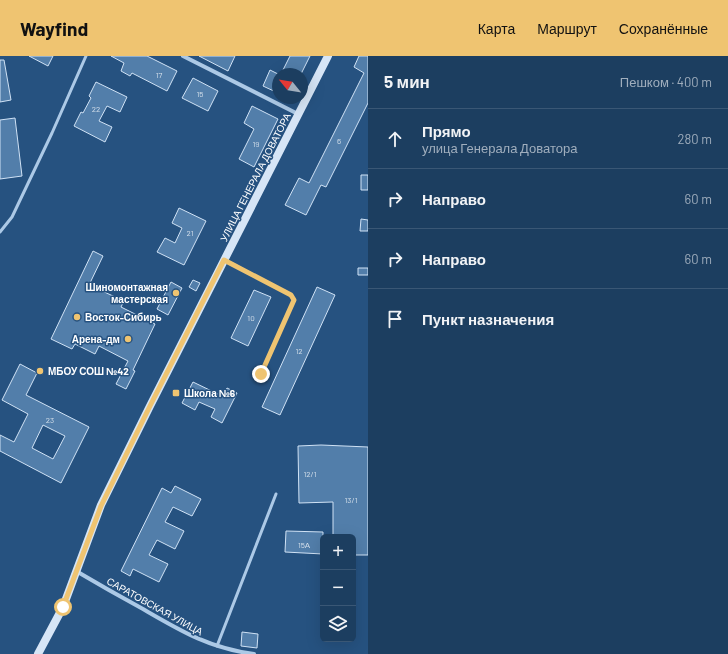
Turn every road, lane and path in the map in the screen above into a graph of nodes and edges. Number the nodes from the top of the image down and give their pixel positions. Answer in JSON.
{"nodes":[{"id":1,"x":86,"y":56,"type":"edge"},
{"id":2,"x":183,"y":56,"type":"edge"},
{"id":3,"x":328,"y":56,"type":"edge"},
{"id":4,"x":298,"y":114,"type":"junction"},
{"id":5,"x":0,"y":232,"type":"edge"},
{"id":6,"x":224,"y":260,"type":"junction"},
{"id":7,"x":261,"y":374,"type":"dead end"},
{"id":8,"x":276,"y":494,"type":"dead end"},
{"id":9,"x":76,"y":571,"type":"junction"},
{"id":10,"x":217,"y":646,"type":"junction"},
{"id":11,"x":38,"y":654,"type":"edge"},
{"id":12,"x":254,"y":654,"type":"edge"}],
"edges":[{"from":1,"to":5,"type":"lane"},
{"from":2,"to":4,"type":"street"},
{"from":3,"to":4,"type":"street","name":"УЛИЦА ГЕНЕРАЛА ДОВАТОРА"},
{"from":4,"to":6,"type":"street","name":"УЛИЦА ГЕНЕРАЛА ДОВАТОРА"},
{"from":6,"to":7,"type":"lane"},
{"from":6,"to":9,"type":"street","name":"УЛИЦА ГЕНЕРАЛА ДОВАТОРА"},
{"from":8,"to":10,"type":"lane"},
{"from":9,"to":10,"type":"street","name":"САРАТОВСКАЯ УЛИЦА"},
{"from":9,"to":11,"type":"street","name":"УЛИЦА ГЕНЕРАЛА ДОВАТОРА"},
{"from":10,"to":12,"type":"street","name":"САРАТОВСКАЯ УЛИЦА"}]}
